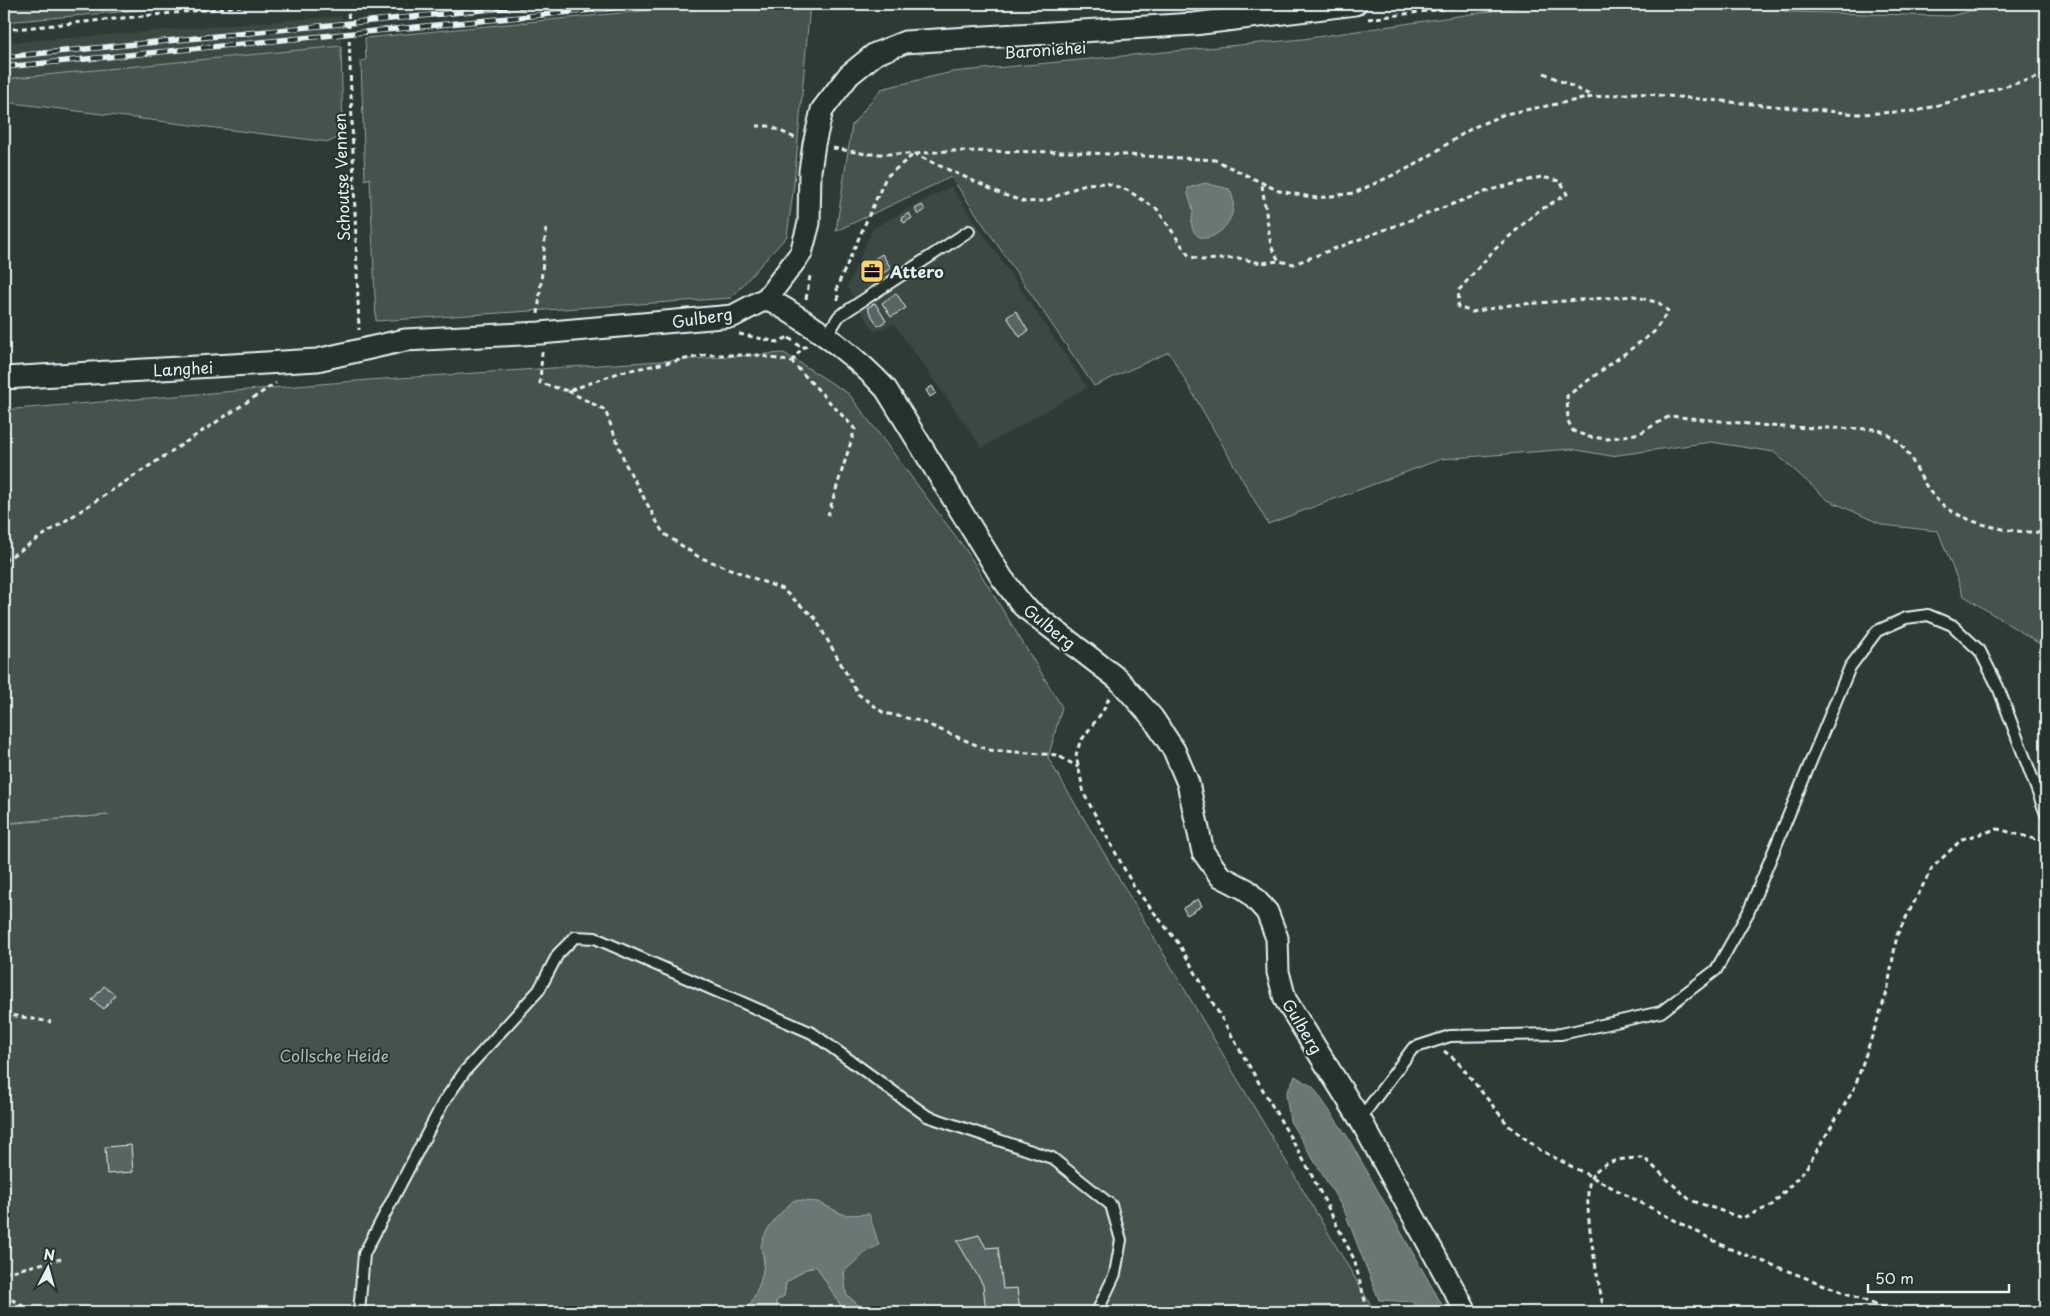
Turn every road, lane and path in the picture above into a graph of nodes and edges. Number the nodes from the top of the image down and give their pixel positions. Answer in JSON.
{"nodes":[{"id":1,"x":263,"y":4,"type":"edge"},
{"id":2,"x":348,"y":4,"type":"edge"},
{"id":3,"x":1479,"y":4,"type":"edge"},
{"id":4,"x":1823,"y":4,"type":"edge"},
{"id":5,"x":1926,"y":4,"type":"edge"},
{"id":6,"x":1359,"y":12,"type":"edge"},
{"id":7,"x":4,"y":30,"type":"edge"},
{"id":8,"x":1544,"y":73,"type":"dead end"},
{"id":9,"x":2046,"y":75,"type":"edge"},
{"id":10,"x":1593,"y":97,"type":"junction"},
{"id":11,"x":756,"y":126,"type":"dead end"},
{"id":12,"x":827,"y":147,"type":"junction"},
{"id":13,"x":914,"y":154,"type":"junction"},
{"id":14,"x":1262,"y":185,"type":"junction"},
{"id":15,"x":546,"y":229,"type":"dead end"},
{"id":16,"x":969,"y":231,"type":"dead end"},
{"id":17,"x":1279,"y":261,"type":"junction"},
{"id":18,"x":813,"y":269,"type":"dead end"},
{"id":19,"x":767,"y":298,"type":"junction"},
{"id":20,"x":839,"y":316,"type":"junction"},
{"id":21,"x":803,"y":320,"type":"junction"},
{"id":22,"x":540,"y":333,"type":"junction"},
{"id":23,"x":826,"y":337,"type":"junction"},
{"id":24,"x":790,"y":338,"type":"dead end"},
{"id":25,"x":802,"y":348,"type":"dead end"},
{"id":26,"x":360,"y":349,"type":"junction"},
{"id":27,"x":4,"y":378,"type":"edge"},
{"id":28,"x":278,"y":381,"type":"dead end"},
{"id":29,"x":568,"y":391,"type":"junction"},
{"id":30,"x":828,"y":515,"type":"dead end"},
{"id":31,"x":2046,"y":532,"type":"edge"},
{"id":32,"x":4,"y":561,"type":"edge"},
{"id":33,"x":1118,"y":679,"type":"junction"},
{"id":34,"x":1078,"y":767,"type":"junction"},
{"id":35,"x":2046,"y":814,"type":"edge"},
{"id":36,"x":2046,"y":842,"type":"edge"},
{"id":37,"x":4,"y":1014,"type":"edge"},
{"id":38,"x":51,"y":1022,"type":"dead end"},
{"id":39,"x":1432,"y":1042,"type":"junction"},
{"id":40,"x":1360,"y":1118,"type":"junction"},
{"id":41,"x":1592,"y":1176,"type":"junction"},
{"id":42,"x":61,"y":1259,"type":"dead end"},
{"id":43,"x":4,"y":1272,"type":"edge"},
{"id":44,"x":4,"y":1295,"type":"edge"},
{"id":45,"x":33,"y":1312,"type":"edge"},
{"id":46,"x":359,"y":1312,"type":"edge"},
{"id":47,"x":1097,"y":1312,"type":"edge"},
{"id":48,"x":1368,"y":1312,"type":"edge"},
{"id":49,"x":1466,"y":1312,"type":"edge"},
{"id":50,"x":1604,"y":1312,"type":"edge"},
{"id":51,"x":1895,"y":1312,"type":"edge"}],
"edges":[{"from":1,"to":7,"type":"path"},
{"from":2,"to":26,"type":"path","name":"Schoutse Vennen"},
{"from":3,"to":6,"type":"path"},
{"from":4,"to":5,"type":"path"},
{"from":6,"to":12,"type":"street","name":"Baroniehei"},
{"from":8,"to":10,"type":"path"},
{"from":9,"to":10,"type":"path"},
{"from":10,"to":14,"type":"path"},
{"from":11,"to":12,"type":"path"},
{"from":12,"to":13,"type":"path"},
{"from":12,"to":19,"type":"street","name":"Baroniehei"},
{"from":13,"to":14,"type":"path"},
{"from":13,"to":17,"type":"path"},
{"from":13,"to":20,"type":"path"},
{"from":14,"to":17,"type":"path"},
{"from":15,"to":22,"type":"path"},
{"from":16,"to":20,"type":"lane"},
{"from":17,"to":31,"type":"path"},
{"from":18,"to":21,"type":"path"},
{"from":19,"to":21,"type":"street","name":"Gulberg"},
{"from":19,"to":22,"type":"street","name":"Gulberg"},
{"from":20,"to":23,"type":"lane"},
{"from":21,"to":23,"type":"street","name":"Gulberg"},
{"from":22,"to":26,"type":"street","name":"Gulberg"},
{"from":22,"to":29,"type":"path"},
{"from":23,"to":33,"type":"street","name":"Gulberg"},
{"from":24,"to":25,"type":"path"},
{"from":26,"to":27,"type":"street","name":"Langhei"},
{"from":28,"to":32,"type":"path"},
{"from":29,"to":30,"type":"path"},
{"from":29,"to":34,"type":"path"},
{"from":33,"to":34,"type":"path"},
{"from":33,"to":40,"type":"street","name":"Gulberg"},
{"from":34,"to":48,"type":"path"},
{"from":35,"to":39,"type":"lane"},
{"from":36,"to":41,"type":"path"},
{"from":37,"to":38,"type":"path"},
{"from":39,"to":40,"type":"lane"},
{"from":39,"to":41,"type":"path"},
{"from":40,"to":49,"type":"street","name":"Gulberg"},
{"from":41,"to":50,"type":"path"},
{"from":41,"to":51,"type":"path"},
{"from":42,"to":43,"type":"path"},
{"from":44,"to":45,"type":"path"},
{"from":46,"to":47,"type":"lane"}]}
